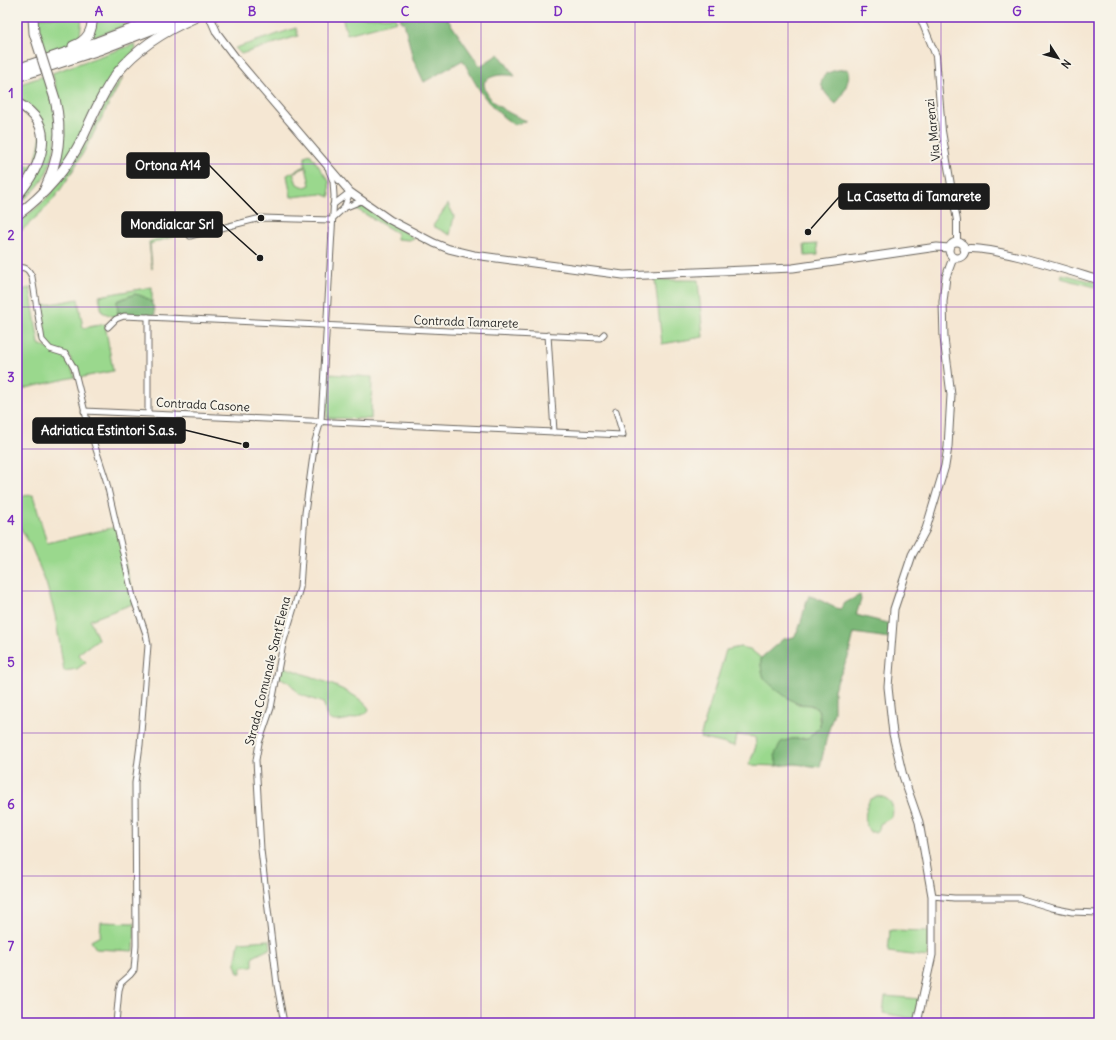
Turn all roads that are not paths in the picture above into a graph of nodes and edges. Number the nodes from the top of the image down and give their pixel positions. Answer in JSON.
{"nodes":[{"id":1,"x":33,"y":17,"type":"edge"},
{"id":2,"x":92,"y":17,"type":"edge"},
{"id":3,"x":164,"y":17,"type":"edge"},
{"id":4,"x":184,"y":17,"type":"edge"},
{"id":5,"x":196,"y":17,"type":"edge"},
{"id":6,"x":920,"y":17,"type":"edge"},
{"id":7,"x":212,"y":20,"type":"edge"},
{"id":8,"x":66,"y":53,"type":"junction"},
{"id":9,"x":17,"y":69,"type":"edge"},
{"id":10,"x":17,"y":77,"type":"edge"},
{"id":11,"x":17,"y":103,"type":"edge"},
{"id":12,"x":330,"y":170,"type":"junction"},
{"id":13,"x":49,"y":177,"type":"junction"},
{"id":14,"x":350,"y":192,"type":"junction"},
{"id":15,"x":17,"y":196,"type":"edge"},
{"id":16,"x":40,"y":196,"type":"junction"},
{"id":17,"x":362,"y":201,"type":"junction"},
{"id":18,"x":333,"y":205,"type":"junction"},
{"id":19,"x":17,"y":208,"type":"edge"},
{"id":20,"x":344,"y":208,"type":"junction"},
{"id":21,"x":17,"y":215,"type":"edge"},
{"id":22,"x":332,"y":220,"type":"junction"},
{"id":23,"x":190,"y":236,"type":"dead end"},
{"id":24,"x":957,"y":242,"type":"junction"},
{"id":25,"x":949,"y":248,"type":"junction"},
{"id":26,"x":964,"y":249,"type":"junction"},
{"id":27,"x":953,"y":258,"type":"junction"},
{"id":28,"x":17,"y":268,"type":"edge"},
{"id":29,"x":1099,"y":280,"type":"edge"},
{"id":30,"x":148,"y":317,"type":"junction"},
{"id":31,"x":326,"y":326,"type":"junction"},
{"id":32,"x":108,"y":327,"type":"dead end"},
{"id":33,"x":604,"y":334,"type":"dead end"},
{"id":34,"x":548,"y":335,"type":"junction"},
{"id":35,"x":84,"y":411,"type":"junction"},
{"id":36,"x":616,"y":411,"type":"dead end"},
{"id":37,"x":148,"y":412,"type":"junction"},
{"id":38,"x":321,"y":421,"type":"junction"},
{"id":39,"x":554,"y":432,"type":"junction"},
{"id":40,"x":932,"y":896,"type":"junction"},
{"id":41,"x":1099,"y":914,"type":"edge"},
{"id":42,"x":116,"y":1023,"type":"edge"},
{"id":43,"x":284,"y":1023,"type":"edge"},
{"id":44,"x":917,"y":1023,"type":"edge"}],
"edges":[{"from":1,"to":13,"type":"highway","bridge":true},
{"from":2,"to":8,"type":"highway"},
{"from":3,"to":8,"type":"highway"},
{"from":4,"to":10,"type":"highway"},
{"from":5,"to":16,"type":"highway"},
{"from":6,"to":24,"type":"street","name":"Via Marenzi"},
{"from":7,"to":12,"type":"main road"},
{"from":8,"to":9,"type":"highway"},
{"from":11,"to":15,"type":"highway"},
{"from":12,"to":14,"type":"main road"},
{"from":12,"to":18,"type":"street","name":"Strada Comunale Sant'Elena"},
{"from":13,"to":16,"type":"highway"},
{"from":13,"to":19,"type":"highway"},
{"from":14,"to":17,"type":"main road"},
{"from":14,"to":18,"type":"street"},
{"from":14,"to":20,"type":"street"},
{"from":16,"to":21,"type":"highway"},
{"from":17,"to":20,"type":"street"},
{"from":17,"to":25,"type":"main road"},
{"from":18,"to":22,"type":"street","name":"Strada Comunale Sant'Elena"},
{"from":20,"to":22,"type":"street"},
{"from":22,"to":23,"type":"street"},
{"from":22,"to":31,"type":"street","name":"Strada Comunale Sant'Elena"},
{"from":24,"to":25,"type":"main road"},
{"from":24,"to":26,"type":"main road"},
{"from":25,"to":27,"type":"main road"},
{"from":26,"to":27,"type":"main road"},
{"from":26,"to":29,"type":"main road"},
{"from":27,"to":40,"type":"main road"},
{"from":28,"to":35,"type":"street"},
{"from":30,"to":31,"type":"street","name":"Contrada Tamarete"},
{"from":30,"to":32,"type":"street","name":"Contrada Tamarete"},
{"from":30,"to":37,"type":"street"},
{"from":31,"to":34,"type":"street","name":"Contrada Tamarete"},
{"from":31,"to":38,"type":"street","name":"Strada Comunale Sant'Elena"},
{"from":33,"to":34,"type":"street","name":"Contrada Tamarete"},
{"from":34,"to":39,"type":"street"},
{"from":35,"to":37,"type":"street","name":"Contrada Casone"},
{"from":35,"to":42,"type":"street"},
{"from":36,"to":39,"type":"street","name":"Contrada Casone"},
{"from":37,"to":38,"type":"street","name":"Contrada Casone"},
{"from":38,"to":39,"type":"street","name":"Contrada Casone"},
{"from":38,"to":43,"type":"street","name":"Strada Comunale Sant'Elena"},
{"from":40,"to":41,"type":"street"},
{"from":40,"to":44,"type":"main road"}]}
